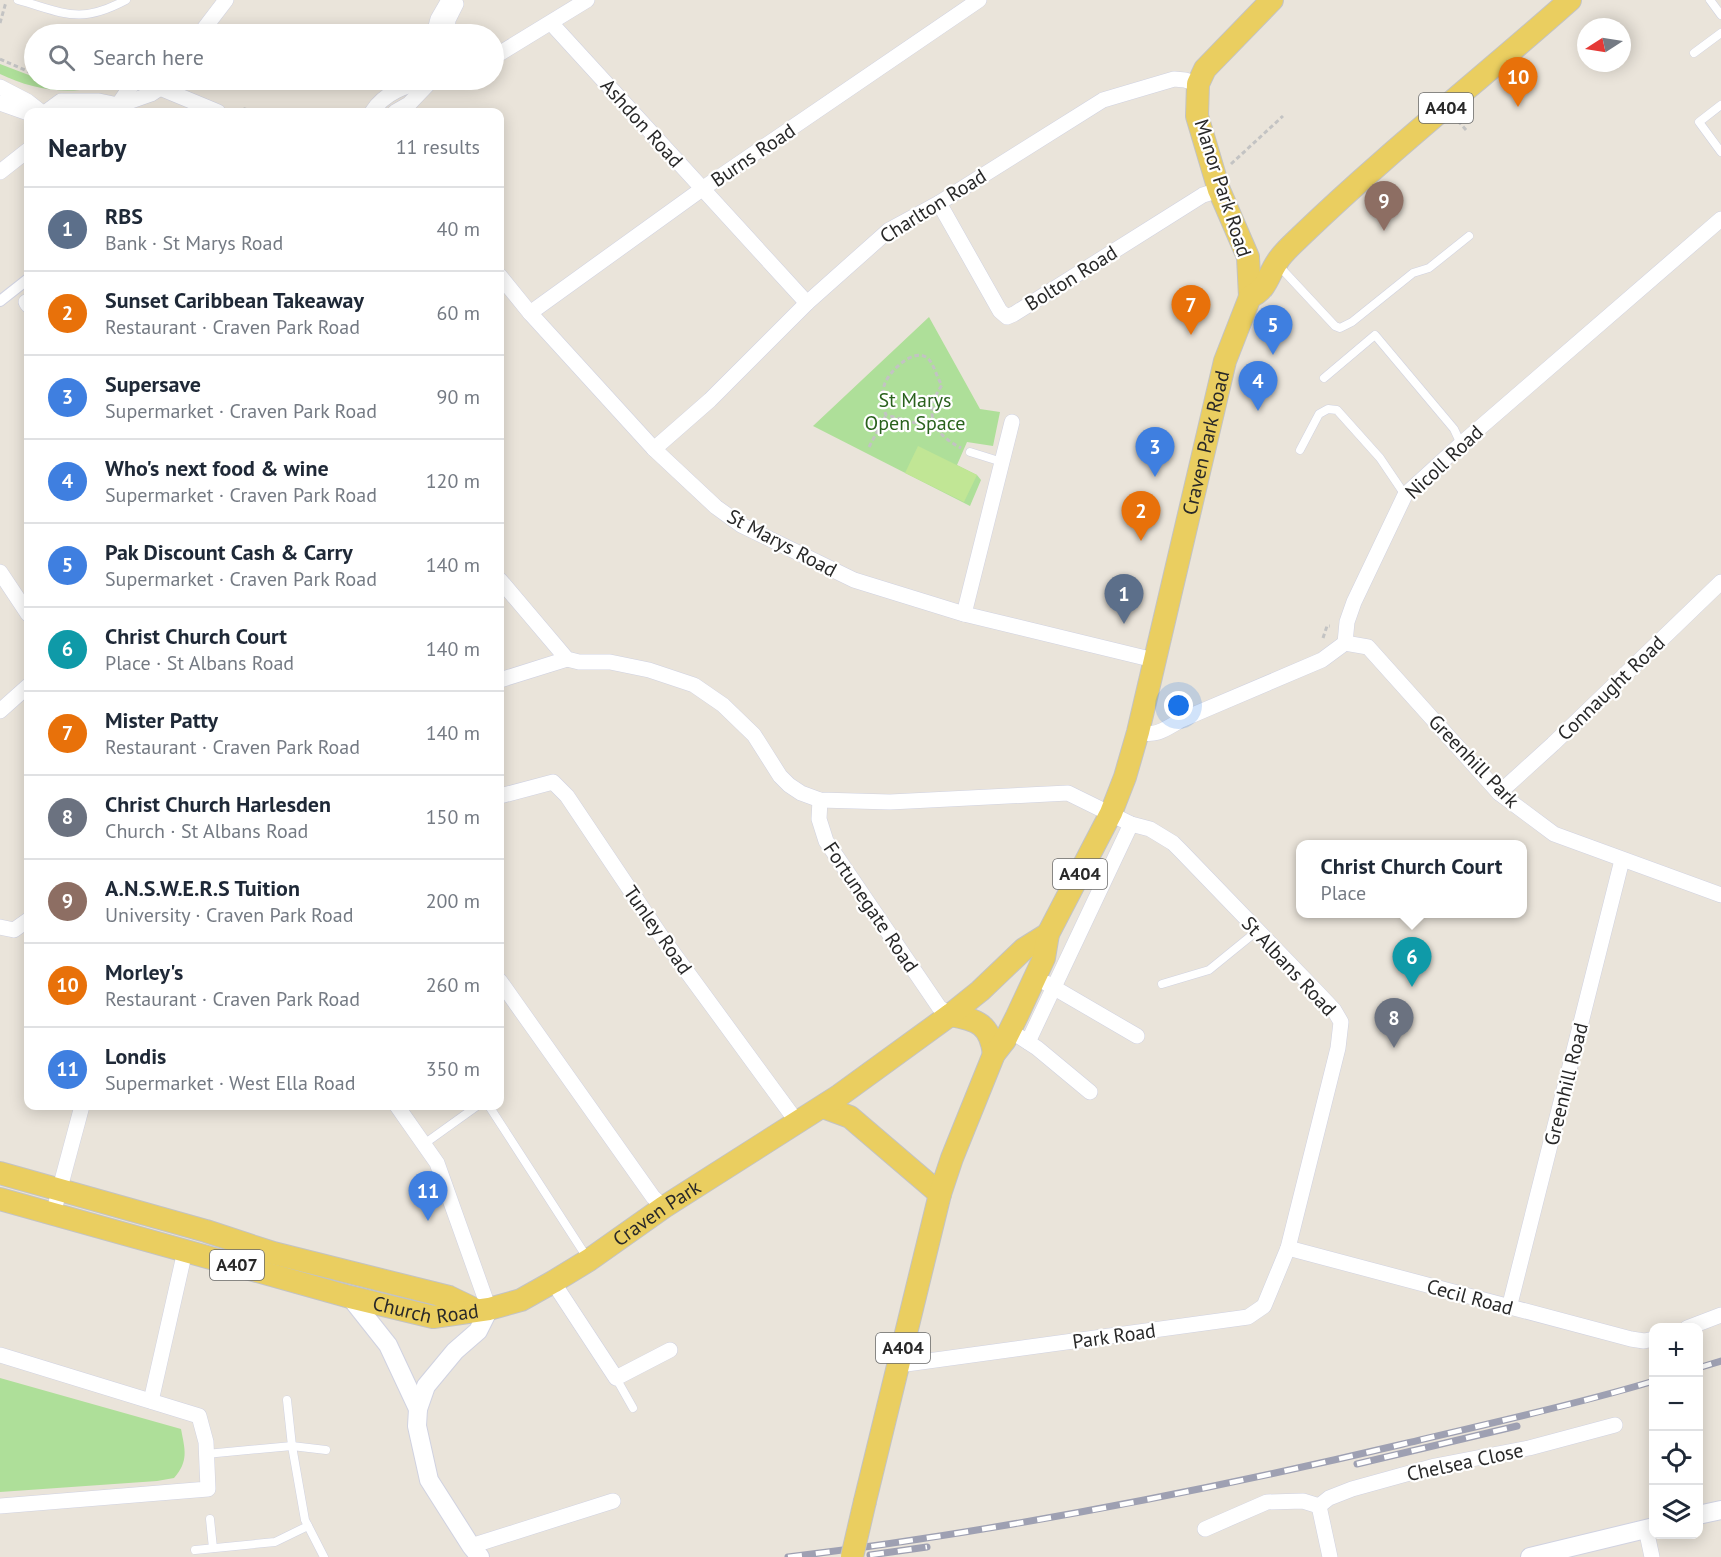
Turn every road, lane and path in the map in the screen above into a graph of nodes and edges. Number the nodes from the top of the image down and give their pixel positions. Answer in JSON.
{"nodes":[{"id":1,"x":6,"y":0,"type":"edge"},
{"id":2,"x":18,"y":0,"type":"edge"},
{"id":3,"x":126,"y":0,"type":"edge"},
{"id":4,"x":226,"y":0,"type":"edge"},
{"id":5,"x":449,"y":0,"type":"edge"},
{"id":6,"x":458,"y":0,"type":"edge"},
{"id":7,"x":587,"y":0,"type":"edge"},
{"id":8,"x":979,"y":0,"type":"edge"},
{"id":9,"x":1272,"y":0,"type":"edge"},
{"id":10,"x":1570,"y":0,"type":"edge"},
{"id":11,"x":1710,"y":0,"type":"edge"},
{"id":12,"x":1721,"y":15,"type":"edge"},
{"id":13,"x":0,"y":23,"type":"edge"},
{"id":14,"x":551,"y":23,"type":"junction"},
{"id":15,"x":208,"y":24,"type":"edge"},
{"id":16,"x":437,"y":24,"type":"edge"},
{"id":17,"x":448,"y":24,"type":"edge"},
{"id":18,"x":1721,"y":33,"type":"edge"},
{"id":19,"x":504,"y":51,"type":"edge"},
{"id":20,"x":1694,"y":53,"type":"dead end"},
{"id":21,"x":0,"y":59,"type":"edge"},
{"id":22,"x":24,"y":70,"type":"edge"},
{"id":23,"x":1198,"y":84,"type":"junction"},
{"id":24,"x":0,"y":87,"type":"edge"},
{"id":25,"x":129,"y":90,"type":"edge"},
{"id":26,"x":153,"y":90,"type":"edge"},
{"id":27,"x":174,"y":90,"type":"edge"},
{"id":28,"x":396,"y":90,"type":"edge"},
{"id":29,"x":421,"y":90,"type":"edge"},
{"id":30,"x":0,"y":103,"type":"edge"},
{"id":31,"x":246,"y":105,"type":"dead end"},
{"id":32,"x":1721,"y":105,"type":"edge"},
{"id":33,"x":36,"y":108,"type":"edge"},
{"id":34,"x":51,"y":108,"type":"edge"},
{"id":35,"x":116,"y":108,"type":"edge"},
{"id":36,"x":120,"y":108,"type":"edge"},
{"id":37,"x":121,"y":108,"type":"edge"},
{"id":38,"x":210,"y":108,"type":"edge"},
{"id":39,"x":245,"y":108,"type":"edge"},
{"id":40,"x":375,"y":108,"type":"edge"},
{"id":41,"x":402,"y":108,"type":"edge"},
{"id":42,"x":24,"y":112,"type":"edge"},
{"id":43,"x":1283,"y":116,"type":"dead end"},
{"id":44,"x":1458,"y":121,"type":"dead end"},
{"id":45,"x":1467,"y":131,"type":"dead end"},
{"id":46,"x":1721,"y":152,"type":"edge"},
{"id":47,"x":24,"y":153,"type":"edge"},
{"id":48,"x":1233,"y":162,"type":"dead end"},
{"id":49,"x":0,"y":172,"type":"edge"},
{"id":50,"x":702,"y":189,"type":"junction"},
{"id":51,"x":1219,"y":190,"type":"junction"},
{"id":52,"x":939,"y":203,"type":"junction"},
{"id":53,"x":1721,"y":219,"type":"edge"},
{"id":54,"x":1469,"y":236,"type":"dead end"},
{"id":55,"x":1248,"y":257,"type":"junction"},
{"id":56,"x":1276,"y":262,"type":"junction"},
{"id":57,"x":504,"y":281,"type":"edge"},
{"id":58,"x":24,"y":282,"type":"edge"},
{"id":59,"x":1250,"y":297,"type":"junction"},
{"id":60,"x":0,"y":302,"type":"edge"},
{"id":61,"x":807,"y":303,"type":"junction"},
{"id":62,"x":530,"y":313,"type":"junction"},
{"id":63,"x":1324,"y":378,"type":"dead end"},
{"id":64,"x":886,"y":415,"type":"junction"},
{"id":65,"x":1012,"y":422,"type":"dead end"},
{"id":66,"x":938,"y":429,"type":"junction"},
{"id":67,"x":1461,"y":444,"type":"junction"},
{"id":68,"x":868,"y":447,"type":"dead end"},
{"id":69,"x":654,"y":449,"type":"junction"},
{"id":70,"x":1300,"y":450,"type":"dead end"},
{"id":71,"x":967,"y":451,"type":"joint"},
{"id":72,"x":1002,"y":462,"type":"junction"},
{"id":73,"x":1406,"y":495,"type":"junction"},
{"id":74,"x":0,"y":572,"type":"edge"},
{"id":75,"x":1721,"y":582,"type":"edge"},
{"id":76,"x":504,"y":585,"type":"edge"},
{"id":77,"x":24,"y":608,"type":"edge"},
{"id":78,"x":964,"y":614,"type":"junction"},
{"id":79,"x":1330,"y":626,"type":"dead end"},
{"id":80,"x":1323,"y":638,"type":"dead end"},
{"id":81,"x":1345,"y":643,"type":"junction"},
{"id":82,"x":567,"y":659,"type":"junction"},
{"id":83,"x":1154,"y":660,"type":"junction"},
{"id":84,"x":504,"y":679,"type":"edge"},
{"id":85,"x":24,"y":690,"type":"edge"},
{"id":86,"x":0,"y":711,"type":"edge"},
{"id":87,"x":1138,"y":732,"type":"junction"},
{"id":88,"x":1499,"y":793,"type":"junction"},
{"id":89,"x":504,"y":795,"type":"edge"},
{"id":90,"x":820,"y":800,"type":"junction"},
{"id":91,"x":1121,"y":819,"type":"junction"},
{"id":92,"x":1622,"y":860,"type":"junction"},
{"id":93,"x":1721,"y":895,"type":"edge"},
{"id":94,"x":24,"y":923,"type":"edge"},
{"id":95,"x":0,"y":927,"type":"edge"},
{"id":96,"x":1257,"y":931,"type":"junction"},
{"id":97,"x":1048,"y":934,"type":"junction"},
{"id":98,"x":1044,"y":982,"type":"junction"},
{"id":99,"x":1162,"y":984,"type":"dead end"},
{"id":100,"x":504,"y":987,"type":"edge"},
{"id":101,"x":950,"y":1015,"type":"junction"},
{"id":102,"x":1019,"y":1036,"type":"junction"},
{"id":103,"x":1137,"y":1036,"type":"dead end"},
{"id":104,"x":994,"y":1054,"type":"junction"},
{"id":105,"x":851,"y":1086,"type":"junction"},
{"id":106,"x":1090,"y":1092,"type":"dead end"},
{"id":107,"x":823,"y":1107,"type":"junction"},
{"id":108,"x":81,"y":1110,"type":"edge"},
{"id":109,"x":400,"y":1110,"type":"edge"},
{"id":110,"x":471,"y":1110,"type":"edge"},
{"id":111,"x":492,"y":1110,"type":"edge"},
{"id":112,"x":850,"y":1117,"type":"junction"},
{"id":113,"x":797,"y":1122,"type":"junction"},
{"id":114,"x":424,"y":1144,"type":"junction"},
{"id":115,"x":952,"y":1158,"type":"junction"},
{"id":116,"x":909,"y":1168,"type":"junction"},
{"id":117,"x":0,"y":1173,"type":"edge"},
{"id":118,"x":59,"y":1191,"type":"junction"},
{"id":119,"x":940,"y":1194,"type":"junction"},
{"id":120,"x":0,"y":1199,"type":"edge"},
{"id":121,"x":664,"y":1207,"type":"junction"},
{"id":122,"x":53,"y":1214,"type":"junction"},
{"id":123,"x":1288,"y":1248,"type":"junction"},
{"id":124,"x":185,"y":1251,"type":"junction"},
{"id":125,"x":589,"y":1260,"type":"junction"},
{"id":126,"x":553,"y":1282,"type":"junction"},
{"id":127,"x":350,"y":1297,"type":"junction"},
{"id":128,"x":1509,"y":1308,"type":"junction"},
{"id":129,"x":482,"y":1309,"type":"junction"},
{"id":130,"x":1721,"y":1315,"type":"edge"},
{"id":131,"x":1700,"y":1323,"type":"edge"},
{"id":132,"x":1649,"y":1340,"type":"edge"},
{"id":133,"x":670,"y":1350,"type":"dead end"},
{"id":134,"x":0,"y":1355,"type":"edge"},
{"id":135,"x":899,"y":1365,"type":"junction"},
{"id":136,"x":616,"y":1378,"type":"junction"},
{"id":137,"x":287,"y":1400,"type":"dead end"},
{"id":138,"x":151,"y":1401,"type":"junction"},
{"id":139,"x":633,"y":1408,"type":"dead end"},
{"id":140,"x":418,"y":1409,"type":"junction"},
{"id":141,"x":1615,"y":1425,"type":"dead end"},
{"id":142,"x":292,"y":1446,"type":"junction"},
{"id":143,"x":206,"y":1448,"type":"junction"},
{"id":144,"x":326,"y":1450,"type":"dead end"},
{"id":145,"x":613,"y":1501,"type":"dead end"},
{"id":146,"x":0,"y":1506,"type":"edge"},
{"id":147,"x":1319,"y":1506,"type":"junction"},
{"id":148,"x":1721,"y":1510,"type":"edge"},
{"id":149,"x":1703,"y":1514,"type":"edge"},
{"id":150,"x":210,"y":1520,"type":"dead end"},
{"id":151,"x":308,"y":1526,"type":"junction"},
{"id":152,"x":1649,"y":1528,"type":"edge"},
{"id":153,"x":1205,"y":1529,"type":"dead end"},
{"id":154,"x":1651,"y":1539,"type":"edge"},
{"id":155,"x":213,"y":1548,"type":"junction"},
{"id":156,"x":195,"y":1550,"type":"dead end"},
{"id":157,"x":476,"y":1552,"type":"edge"},
{"id":158,"x":324,"y":1557,"type":"edge"},
{"id":159,"x":852,"y":1557,"type":"edge"},
{"id":160,"x":1330,"y":1557,"type":"edge"},
{"id":161,"x":1530,"y":1557,"type":"edge"},
{"id":162,"x":1652,"y":1557,"type":"edge"}],
"edges":[{"from":1,"to":13,"type":"path"},
{"from":2,"to":3,"type":"lane"},
{"from":4,"to":15,"type":"street"},
{"from":5,"to":16,"type":"street"},
{"from":6,"to":17,"type":"street"},
{"from":7,"to":14,"type":"street"},
{"from":8,"to":50,"type":"street","name":"Burns Road"},
{"from":9,"to":23,"type":"main road"},
{"from":10,"to":56,"type":"main road","name":"Craven Park Road","number":"A404"},
{"from":11,"to":12,"type":"lane"},
{"from":14,"to":19,"type":"street"},
{"from":14,"to":50,"type":"street","name":"Ashdon Road"},
{"from":18,"to":20,"type":"lane"},
{"from":21,"to":22,"type":"path"},
{"from":23,"to":51,"type":"main road","name":"Manor Park Road","number":"A404"},
{"from":23,"to":52,"type":"street","name":"Charlton Road"},
{"from":24,"to":33,"type":"street"},
{"from":25,"to":36,"type":"street"},
{"from":26,"to":37,"type":"street"},
{"from":27,"to":38,"type":"street"},
{"from":28,"to":40,"type":"street"},
{"from":29,"to":41,"type":"street"},
{"from":30,"to":42,"type":"street"},
{"from":31,"to":39,"type":"path"},
{"from":32,"to":46,"type":"lane"},
{"from":34,"to":35,"type":"street"},
{"from":43,"to":48,"type":"path"},
{"from":44,"to":45,"type":"path"},
{"from":47,"to":49,"type":"street"},
{"from":50,"to":61,"type":"street","name":"Ashdon Road"},
{"from":50,"to":62,"type":"street","name":"Burns Road"},
{"from":51,"to":52,"type":"street","name":"Bolton Road"},
{"from":51,"to":55,"type":"main road","name":"Manor Park Road","number":"A404"},
{"from":52,"to":61,"type":"street","name":"Charlton Road"},
{"from":53,"to":67,"type":"street","name":"Nicoll Road"},
{"from":54,"to":56,"type":"lane"},
{"from":55,"to":56,"type":"main road"},
{"from":55,"to":59,"type":"main road","name":"Manor Park Road","number":"A404"},
{"from":56,"to":59,"type":"main road","name":"Craven Park Road","number":"A404"},
{"from":57,"to":62,"type":"street","name":"St Marys Road"},
{"from":58,"to":60,"type":"street"},
{"from":59,"to":83,"type":"main road","name":"Craven Park Road","number":"A404"},
{"from":61,"to":69,"type":"street","name":"Charlton Road"},
{"from":62,"to":69,"type":"street","name":"St Marys Road"},
{"from":63,"to":67,"type":"lane"},
{"from":64,"to":66,"type":"path"},
{"from":64,"to":66,"type":"path"},
{"from":64,"to":68,"type":"path"},
{"from":65,"to":72,"type":"street"},
{"from":66,"to":71,"type":"path"},
{"from":67,"to":73,"type":"street","name":"Nicoll Road"},
{"from":69,"to":78,"type":"street","name":"St Marys Road"},
{"from":70,"to":73,"type":"lane"},
{"from":71,"to":72,"type":"lane"},
{"from":72,"to":78,"type":"street"},
{"from":73,"to":81,"type":"street","name":"Nicoll Road"},
{"from":74,"to":77,"type":"street"},
{"from":75,"to":88,"type":"street","name":"Connaught Road"},
{"from":76,"to":82,"type":"street"},
{"from":78,"to":83,"type":"street","name":"St Marys Road"},
{"from":79,"to":80,"type":"path"},
{"from":81,"to":87,"type":"street"},
{"from":81,"to":88,"type":"street","name":"Greenhill Park"},
{"from":82,"to":84,"type":"street"},
{"from":82,"to":90,"type":"street"},
{"from":83,"to":87,"type":"main road","name":"Craven Park Road","number":"A404"},
{"from":85,"to":86,"type":"street"},
{"from":87,"to":91,"type":"main road","name":"Craven Park Road","number":"A404"},
{"from":88,"to":92,"type":"street","name":"Greenhill Park"},
{"from":89,"to":113,"type":"street","name":"Tunley Road"},
{"from":90,"to":91,"type":"street","name":"St Albans Road"},
{"from":90,"to":101,"type":"street","name":"Fortunegate Road"},
{"from":91,"to":96,"type":"street","name":"St Albans Road"},
{"from":91,"to":97,"type":"main road","name":"Craven Park Road","number":"A404"},
{"from":91,"to":98,"type":"street","name":"Craven Park Road"},
{"from":92,"to":93,"type":"street","name":"Greenhill Park"},
{"from":92,"to":128,"type":"street","name":"Greenhill Road"},
{"from":94,"to":95,"type":"street"},
{"from":96,"to":99,"type":"lane"},
{"from":96,"to":123,"type":"street","name":"St Albans Road"},
{"from":97,"to":98,"type":"main road","name":"Craven Park Road","number":"A404"},
{"from":97,"to":101,"type":"main road","name":"Craven Park Road","number":"A404"},
{"from":98,"to":102,"type":"main road","name":"Craven Park Road","number":"A404"},
{"from":98,"to":103,"type":"street"},
{"from":100,"to":121,"type":"street"},
{"from":101,"to":104,"type":"main road"},
{"from":101,"to":105,"type":"main road","name":"Craven Park","number":"A404"},
{"from":102,"to":104,"type":"main road","name":"Craven Park Road","number":"A404"},
{"from":102,"to":106,"type":"street"},
{"from":104,"to":115,"type":"main road","number":"A404"},
{"from":105,"to":107,"type":"main road","name":"Craven Park","number":"A407"},
{"from":105,"to":112,"type":"main road"},
{"from":107,"to":112,"type":"main road"},
{"from":107,"to":113,"type":"main road","name":"Craven Park","number":"A407"},
{"from":108,"to":118,"type":"street"},
{"from":109,"to":114,"type":"street"},
{"from":110,"to":114,"type":"lane"},
{"from":111,"to":125,"type":"lane"},
{"from":112,"to":116,"type":"main road"},
{"from":113,"to":121,"type":"main road","name":"Craven Park","number":"A407"},
{"from":114,"to":129,"type":"street"},
{"from":115,"to":116,"type":"main road"},
{"from":115,"to":119,"type":"main road","number":"A404"},
{"from":116,"to":119,"type":"main road"},
{"from":117,"to":118,"type":"main road","name":"Church Road","number":"A407"},
{"from":118,"to":122,"type":"street"},
{"from":118,"to":129,"type":"main road","name":"Church Road","number":"A407"},
{"from":119,"to":135,"type":"main road","number":"A404"},
{"from":120,"to":122,"type":"main road","name":"Church Road","number":"A407"},
{"from":121,"to":125,"type":"main road","name":"Craven Park","number":"A407"},
{"from":122,"to":124,"type":"main road","name":"Church Road","number":"A407"},
{"from":123,"to":128,"type":"street","name":"Cecil Road"},
{"from":123,"to":135,"type":"street","name":"Park Road"},
{"from":124,"to":127,"type":"main road","name":"Church Road","number":"A407"},
{"from":124,"to":138,"type":"street"},
{"from":125,"to":126,"type":"main road","name":"Craven Park","number":"A407"},
{"from":126,"to":129,"type":"main road","name":"Craven Park","number":"A407"},
{"from":126,"to":136,"type":"street"},
{"from":127,"to":129,"type":"main road","name":"Church Road","number":"A407"},
{"from":127,"to":140,"type":"street"},
{"from":128,"to":132,"type":"street","name":"Cecil Road"},
{"from":129,"to":140,"type":"street"},
{"from":130,"to":131,"type":"street"},
{"from":133,"to":136,"type":"street"},
{"from":134,"to":138,"type":"street"},
{"from":135,"to":159,"type":"main road","number":"A404","bridge":true},
{"from":136,"to":139,"type":"lane"},
{"from":137,"to":142,"type":"lane"},
{"from":138,"to":143,"type":"street"},
{"from":140,"to":157,"type":"street"},
{"from":141,"to":147,"type":"street","name":"Chelsea Close"},
{"from":142,"to":143,"type":"lane"},
{"from":142,"to":144,"type":"lane"},
{"from":142,"to":151,"type":"lane"},
{"from":143,"to":146,"type":"street"},
{"from":145,"to":157,"type":"street"},
{"from":147,"to":153,"type":"street"},
{"from":147,"to":160,"type":"street"},
{"from":148,"to":149,"type":"street"},
{"from":150,"to":155,"type":"lane"},
{"from":151,"to":155,"type":"lane"},
{"from":151,"to":158,"type":"lane"},
{"from":152,"to":161,"type":"street"},
{"from":154,"to":162,"type":"street"},
{"from":155,"to":156,"type":"lane"}]}
